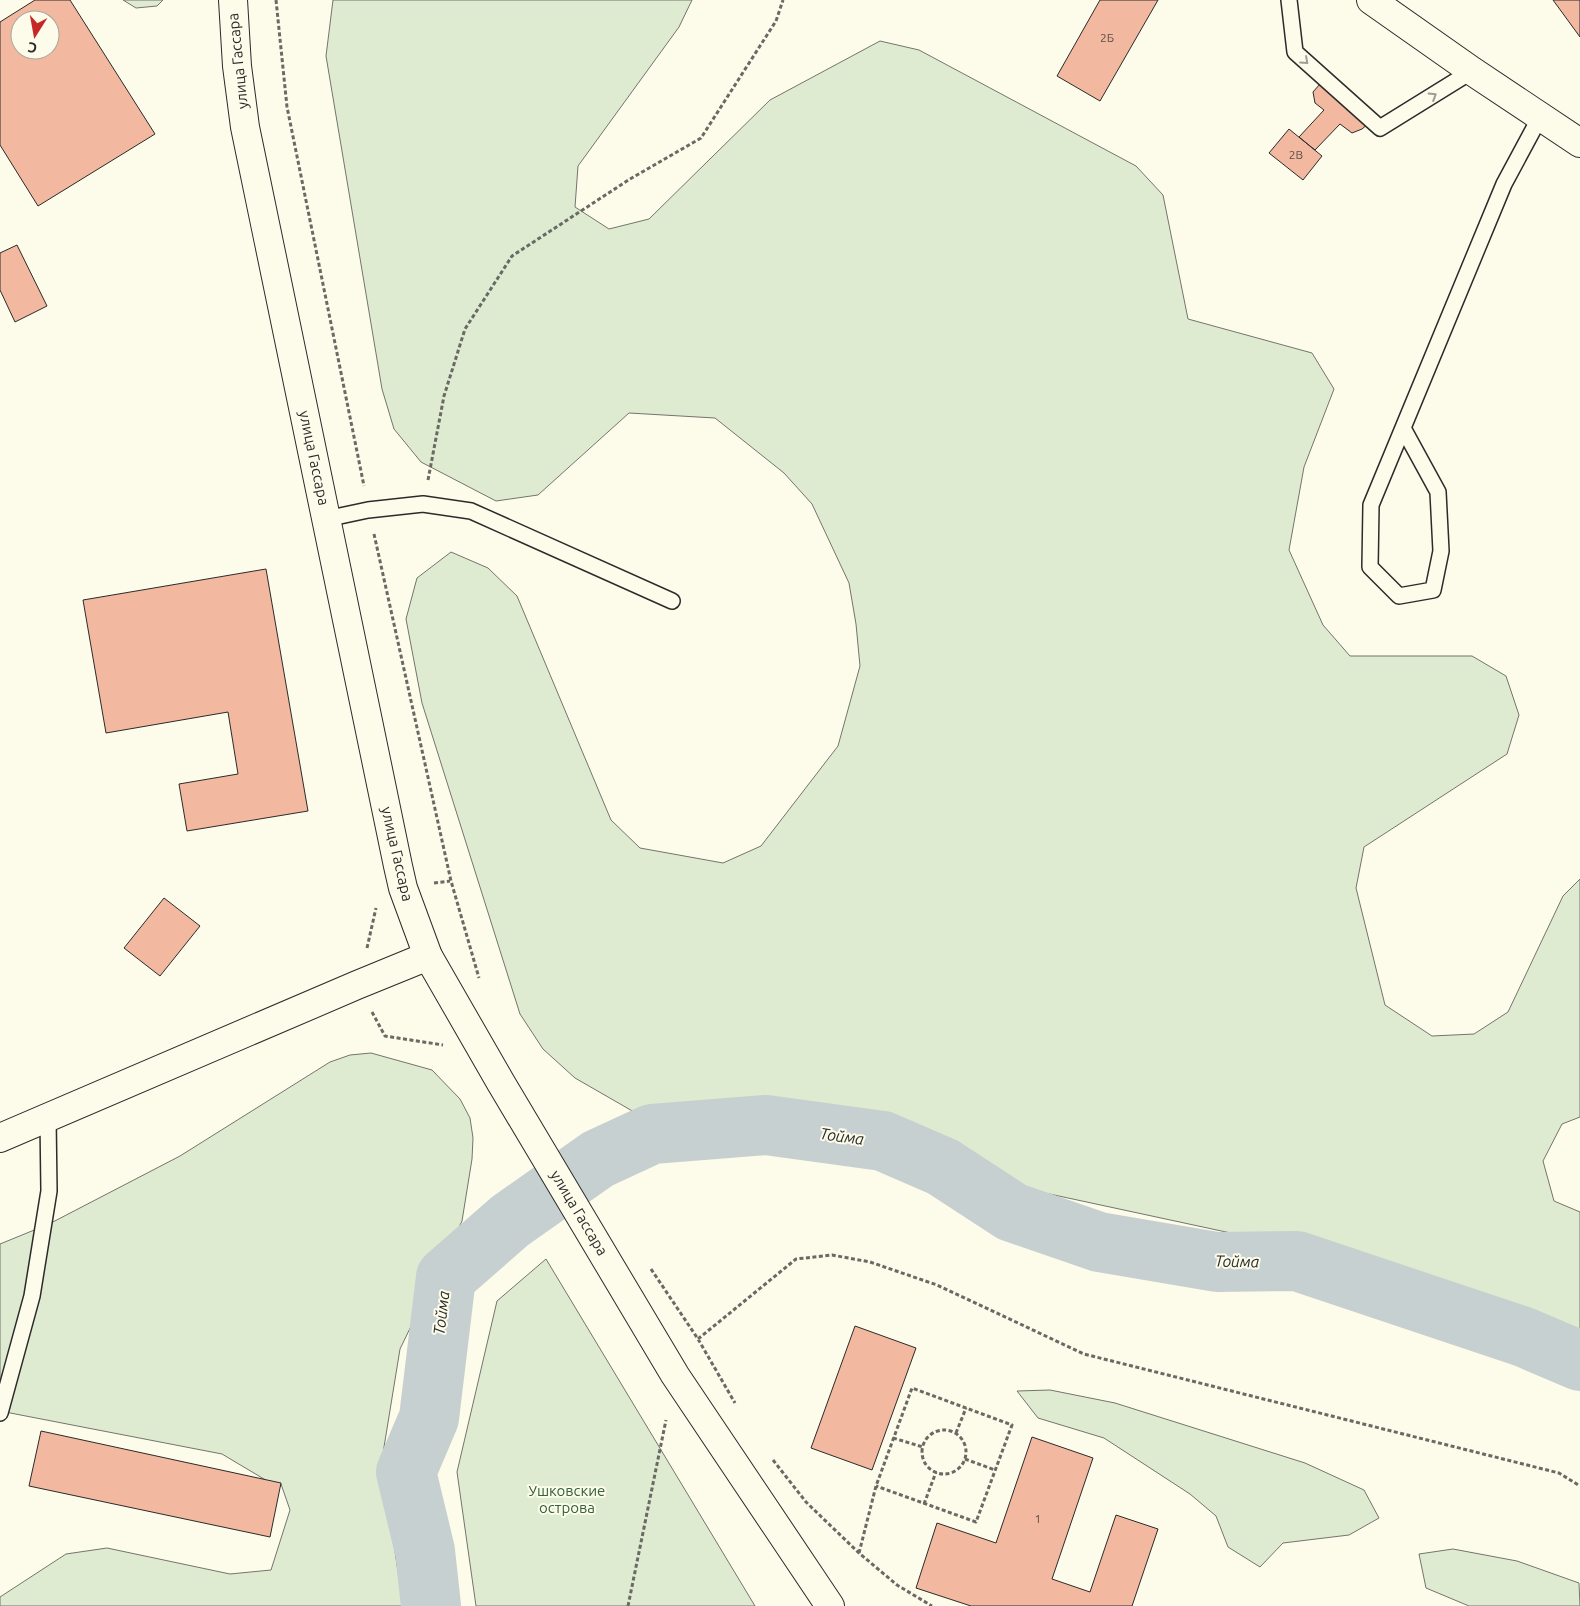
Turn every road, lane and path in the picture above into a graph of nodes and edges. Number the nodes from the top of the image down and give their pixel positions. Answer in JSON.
{"nodes":[{"id":1,"x":233,"y":0,"type":"edge"},
{"id":2,"x":276,"y":0,"type":"edge"},
{"id":3,"x":783,"y":0,"type":"edge"},
{"id":4,"x":1289,"y":0,"type":"edge"},
{"id":5,"x":1372,"y":0,"type":"edge"},
{"id":6,"x":1472,"y":71,"type":"junction"},
{"id":7,"x":1540,"y":117,"type":"junction"},
{"id":8,"x":1580,"y":144,"type":"edge"},
{"id":9,"x":1403,"y":428,"type":"junction"},
{"id":10,"x":423,"y":504,"type":"junction"},
{"id":11,"x":368,"y":510,"type":"junction"},
{"id":12,"x":326,"y":519,"type":"junction"},
{"id":13,"x":672,"y":601,"type":"dead end"},
{"id":14,"x":428,"y":956,"type":"junction"},
{"id":15,"x":480,"y":981,"type":"dead end"},
{"id":16,"x":48,"y":1118,"type":"junction"},
{"id":17,"x":0,"y":1138,"type":"edge"},
{"id":18,"x":668,"y":1295,"type":"dead end"},
{"id":19,"x":698,"y":1339,"type":"junction"},
{"id":20,"x":735,"y":1404,"type":"dead end"},
{"id":21,"x":966,"y":1408,"type":"junction"},
{"id":22,"x":0,"y":1413,"type":"edge"},
{"id":23,"x":667,"y":1418,"type":"dead end"},
{"id":24,"x":956,"y":1433,"type":"junction"},
{"id":25,"x":893,"y":1438,"type":"junction"},
{"id":26,"x":923,"y":1447,"type":"junction"},
{"id":27,"x":771,"y":1458,"type":"dead end"},
{"id":28,"x":965,"y":1459,"type":"junction"},
{"id":29,"x":996,"y":1470,"type":"junction"},
{"id":30,"x":936,"y":1472,"type":"junction"},
{"id":31,"x":876,"y":1486,"type":"junction"},
{"id":32,"x":1580,"y":1486,"type":"edge"},
{"id":33,"x":924,"y":1504,"type":"junction"},
{"id":34,"x":859,"y":1553,"type":"junction"},
{"id":35,"x":628,"y":1606,"type":"edge"},
{"id":36,"x":830,"y":1606,"type":"edge"},
{"id":37,"x":932,"y":1606,"type":"edge"}],
"edges":[{"from":1,"to":12,"type":"main road","name":"улица Гассара"},
{"from":2,"to":11,"type":"path"},
{"from":3,"to":10,"type":"path"},
{"from":4,"to":6,"type":"lane","one_way":true},
{"from":5,"to":6,"type":"main road"},
{"from":6,"to":7,"type":"main road"},
{"from":7,"to":8,"type":"main road"},
{"from":7,"to":9,"type":"lane"},
{"from":9,"to":9,"type":"lane"},
{"from":10,"to":11,"type":"lane"},
{"from":10,"to":13,"type":"lane"},
{"from":11,"to":12,"type":"lane"},
{"from":11,"to":15,"type":"path"},
{"from":12,"to":14,"type":"main road","name":"улица Гассара"},
{"from":14,"to":16,"type":"main road"},
{"from":14,"to":36,"type":"main road","name":"улица Гассара"},
{"from":16,"to":17,"type":"main road"},
{"from":16,"to":22,"type":"lane"},
{"from":18,"to":19,"type":"path"},
{"from":19,"to":20,"type":"path"},
{"from":19,"to":32,"type":"path"},
{"from":21,"to":24,"type":"path"},
{"from":21,"to":25,"type":"path"},
{"from":21,"to":29,"type":"path"},
{"from":23,"to":35,"type":"path"},
{"from":24,"to":26,"type":"path"},
{"from":24,"to":28,"type":"path"},
{"from":25,"to":26,"type":"path"},
{"from":25,"to":31,"type":"path"},
{"from":26,"to":30,"type":"path"},
{"from":27,"to":34,"type":"path"},
{"from":28,"to":29,"type":"path"},
{"from":28,"to":30,"type":"path"},
{"from":29,"to":33,"type":"path"},
{"from":30,"to":33,"type":"path"},
{"from":31,"to":33,"type":"path"},
{"from":31,"to":34,"type":"path"},
{"from":34,"to":37,"type":"path"}]}
